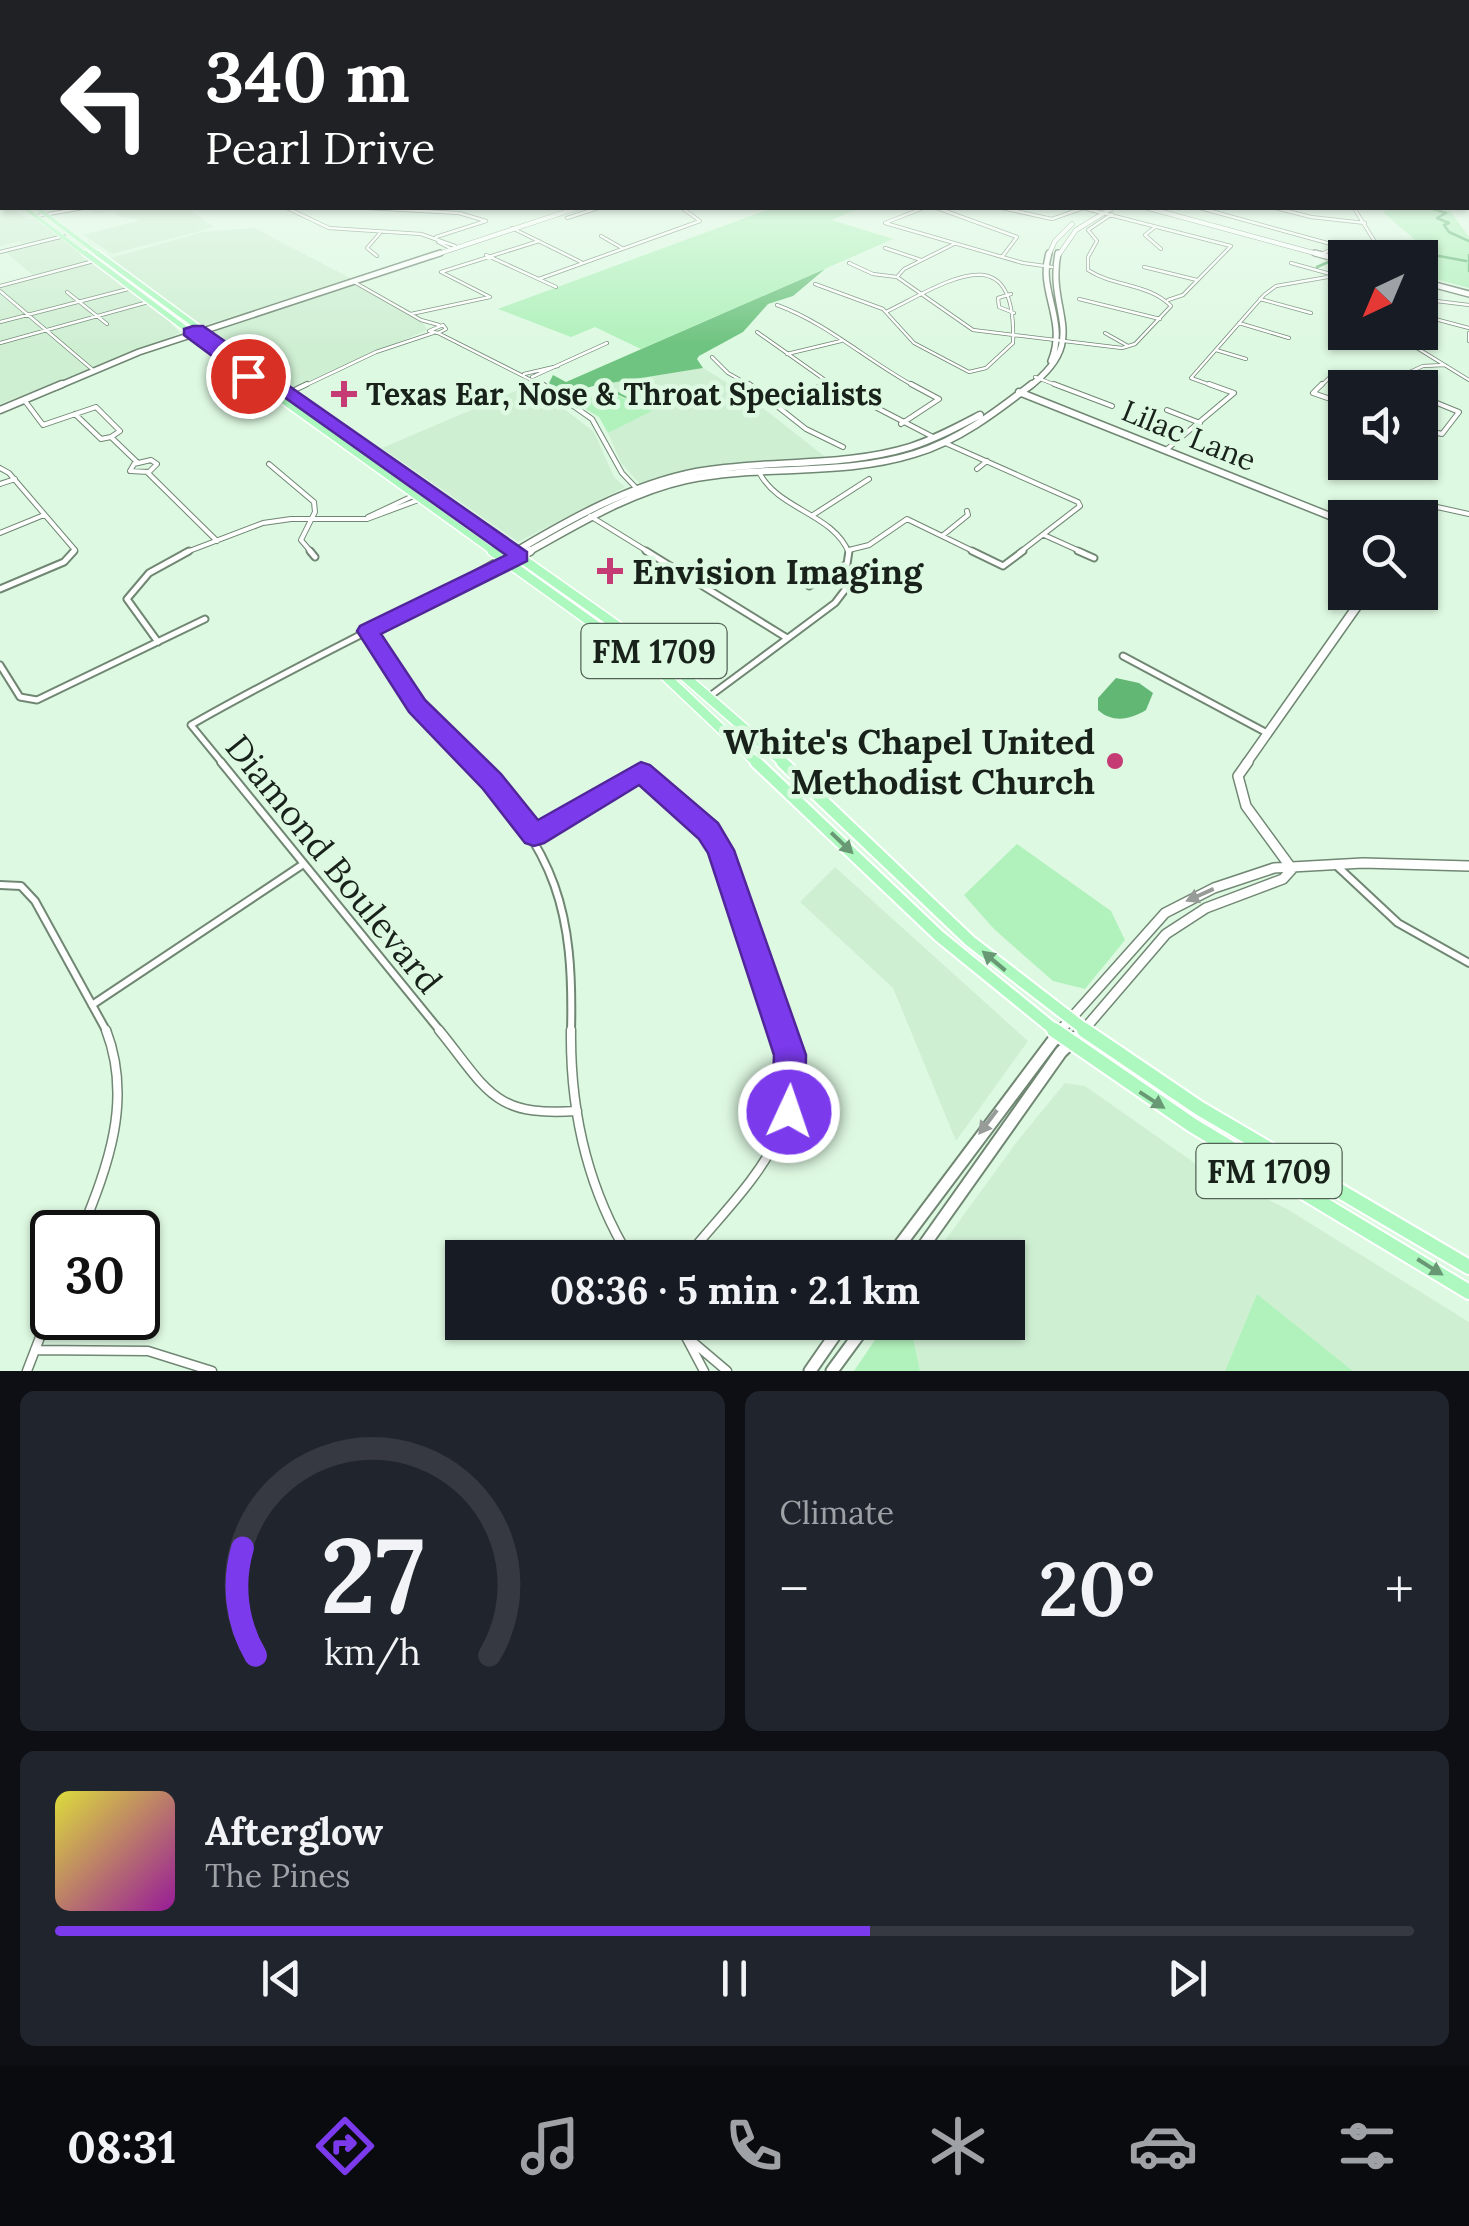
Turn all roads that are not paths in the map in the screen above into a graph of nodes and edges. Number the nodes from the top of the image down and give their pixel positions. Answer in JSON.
{"nodes":[{"id":1,"x":42,"y":215,"type":"edge"},
{"id":2,"x":48,"y":215,"type":"edge"},
{"id":3,"x":303,"y":215,"type":"edge"},
{"id":4,"x":463,"y":215,"type":"edge"},
{"id":5,"x":555,"y":215,"type":"edge"},
{"id":6,"x":577,"y":215,"type":"edge"},
{"id":7,"x":692,"y":215,"type":"edge"},
{"id":8,"x":904,"y":215,"type":"edge"},
{"id":9,"x":956,"y":215,"type":"edge"},
{"id":10,"x":1031,"y":215,"type":"edge"},
{"id":11,"x":1070,"y":215,"type":"edge"},
{"id":12,"x":1094,"y":215,"type":"edge"},
{"id":13,"x":1107,"y":215,"type":"edge"},
{"id":14,"x":1122,"y":215,"type":"edge"},
{"id":15,"x":1167,"y":215,"type":"edge"},
{"id":16,"x":1172,"y":215,"type":"edge"},
{"id":17,"x":1225,"y":215,"type":"edge"},
{"id":18,"x":1306,"y":215,"type":"edge"},
{"id":19,"x":1359,"y":215,"type":"edge"},
{"id":20,"x":37,"y":216,"type":"joint"},
{"id":21,"x":568,"y":218,"type":"dead end"},
{"id":22,"x":1364,"y":223,"type":"junction"},
{"id":23,"x":1211,"y":226,"type":"junction"},
{"id":24,"x":1156,"y":228,"type":"junction"},
{"id":25,"x":510,"y":229,"type":"junction"},
{"id":26,"x":380,"y":232,"type":"junction"},
{"id":27,"x":64,"y":236,"type":"junction"},
{"id":28,"x":602,"y":236,"type":"dead end"},
{"id":29,"x":435,"y":238,"type":"junction"},
{"id":30,"x":1374,"y":240,"type":"edge"},
{"id":31,"x":539,"y":241,"type":"junction"},
{"id":32,"x":956,"y":243,"type":"junction"},
{"id":33,"x":1328,"y":243,"type":"edge"},
{"id":34,"x":453,"y":247,"type":"junction"},
{"id":35,"x":885,"y":248,"type":"dead end"},
{"id":36,"x":624,"y":249,"type":"junction"},
{"id":37,"x":1161,"y":249,"type":"dead end"},
{"id":38,"x":0,"y":252,"type":"edge"},
{"id":39,"x":1328,"y":252,"type":"edge"},
{"id":40,"x":486,"y":254,"type":"junction"},
{"id":41,"x":1320,"y":255,"type":"junction"},
{"id":42,"x":377,"y":256,"type":"dead end"},
{"id":43,"x":1002,"y":256,"type":"junction"},
{"id":44,"x":1328,"y":257,"type":"edge"},
{"id":45,"x":105,"y":258,"type":"junction"},
{"id":46,"x":96,"y":260,"type":"junction"},
{"id":47,"x":921,"y":260,"type":"junction"},
{"id":48,"x":1291,"y":262,"type":"dead end"},
{"id":49,"x":584,"y":264,"type":"junction"},
{"id":50,"x":850,"y":264,"type":"dead end"},
{"id":51,"x":1048,"y":266,"type":"junction"},
{"id":52,"x":1144,"y":267,"type":"dead end"},
{"id":53,"x":1328,"y":273,"type":"edge"},
{"id":54,"x":897,"y":277,"type":"junction"},
{"id":55,"x":1328,"y":277,"type":"edge"},
{"id":56,"x":539,"y":280,"type":"junction"},
{"id":57,"x":1196,"y":280,"type":"junction"},
{"id":58,"x":353,"y":281,"type":"junction"},
{"id":59,"x":815,"y":284,"type":"dead end"},
{"id":60,"x":1438,"y":286,"type":"edge"},
{"id":61,"x":126,"y":287,"type":"junction"},
{"id":62,"x":556,"y":287,"type":"dead end"},
{"id":63,"x":0,"y":288,"type":"edge"},
{"id":64,"x":67,"y":292,"type":"dead end"},
{"id":65,"x":924,"y":294,"type":"junction"},
{"id":66,"x":1011,"y":294,"type":"junction"},
{"id":67,"x":1469,"y":294,"type":"edge"},
{"id":68,"x":305,"y":296,"type":"junction"},
{"id":69,"x":1079,"y":299,"type":"dead end"},
{"id":70,"x":1260,"y":299,"type":"junction"},
{"id":71,"x":77,"y":300,"type":"junction"},
{"id":72,"x":1168,"y":300,"type":"junction"},
{"id":73,"x":11,"y":301,"type":"junction"},
{"id":74,"x":145,"y":301,"type":"junction"},
{"id":75,"x":1438,"y":301,"type":"edge"},
{"id":76,"x":4,"y":303,"type":"dead end"},
{"id":77,"x":778,"y":305,"type":"dead end"},
{"id":78,"x":1469,"y":305,"type":"edge"},
{"id":79,"x":886,"y":312,"type":"junction"},
{"id":80,"x":1014,"y":313,"type":"junction"},
{"id":81,"x":1311,"y":313,"type":"dead end"},
{"id":82,"x":27,"y":314,"type":"junction"},
{"id":83,"x":96,"y":315,"type":"junction"},
{"id":84,"x":413,"y":315,"type":"junction"},
{"id":85,"x":1160,"y":319,"type":"junction"},
{"id":86,"x":420,"y":320,"type":"junction"},
{"id":87,"x":1438,"y":321,"type":"edge"},
{"id":88,"x":0,"y":322,"type":"edge"},
{"id":89,"x":1239,"y":323,"type":"junction"},
{"id":90,"x":107,"y":324,"type":"dead end"},
{"id":91,"x":439,"y":325,"type":"junction"},
{"id":92,"x":44,"y":330,"type":"junction"},
{"id":93,"x":446,"y":330,"type":"junction"},
{"id":94,"x":432,"y":331,"type":"junction"},
{"id":95,"x":1469,"y":331,"type":"edge"},
{"id":96,"x":195,"y":332,"type":"junction"},
{"id":97,"x":757,"y":332,"type":"dead end"},
{"id":98,"x":1105,"y":333,"type":"dead end"},
{"id":99,"x":1014,"y":336,"type":"junction"},
{"id":100,"x":455,"y":338,"type":"junction"},
{"id":101,"x":1288,"y":338,"type":"dead end"},
{"id":102,"x":841,"y":341,"type":"junction"},
{"id":103,"x":1062,"y":341,"type":"junction"},
{"id":104,"x":1469,"y":341,"type":"edge"},
{"id":105,"x":0,"y":343,"type":"edge"},
{"id":106,"x":606,"y":344,"type":"dead end"},
{"id":107,"x":1128,"y":346,"type":"junction"},
{"id":108,"x":1216,"y":350,"type":"junction"},
{"id":109,"x":1421,"y":350,"type":"edge"},
{"id":110,"x":788,"y":354,"type":"junction"},
{"id":111,"x":712,"y":357,"type":"dead end"},
{"id":112,"x":1246,"y":359,"type":"dead end"},
{"id":113,"x":1445,"y":365,"type":"junction"},
{"id":114,"x":91,"y":368,"type":"junction"},
{"id":115,"x":1414,"y":370,"type":"edge"},
{"id":116,"x":528,"y":376,"type":"junction"},
{"id":117,"x":82,"y":377,"type":"junction"},
{"id":118,"x":1037,"y":378,"type":"junction"},
{"id":119,"x":1328,"y":379,"type":"edge"},
{"id":120,"x":1469,"y":380,"type":"edge"},
{"id":121,"x":828,"y":384,"type":"junction"},
{"id":122,"x":1018,"y":391,"type":"junction"},
{"id":123,"x":283,"y":396,"type":"junction"},
{"id":124,"x":1328,"y":398,"type":"edge"},
{"id":125,"x":25,"y":401,"type":"junction"},
{"id":126,"x":774,"y":402,"type":"junction"},
{"id":127,"x":1438,"y":403,"type":"edge"},
{"id":128,"x":1112,"y":406,"type":"dead end"},
{"id":129,"x":0,"y":407,"type":"edge"},
{"id":130,"x":1166,"y":410,"type":"dead end"},
{"id":131,"x":75,"y":414,"type":"junction"},
{"id":132,"x":1200,"y":422,"type":"junction"},
{"id":133,"x":901,"y":424,"type":"junction"},
{"id":134,"x":1438,"y":433,"type":"edge"},
{"id":135,"x":112,"y":437,"type":"junction"},
{"id":136,"x":941,"y":441,"type":"junction"},
{"id":137,"x":843,"y":447,"type":"dead end"},
{"id":138,"x":1166,"y":450,"type":"junction"},
{"id":139,"x":138,"y":462,"type":"junction"},
{"id":140,"x":987,"y":462,"type":"junction"},
{"id":141,"x":269,"y":464,"type":"dead end"},
{"id":142,"x":0,"y":468,"type":"edge"},
{"id":143,"x":758,"y":468,"type":"junction"},
{"id":144,"x":976,"y":469,"type":"dead end"},
{"id":145,"x":147,"y":472,"type":"junction"},
{"id":146,"x":15,"y":479,"type":"junction"},
{"id":147,"x":869,"y":479,"type":"dead end"},
{"id":148,"x":0,"y":484,"type":"edge"},
{"id":149,"x":639,"y":491,"type":"junction"},
{"id":150,"x":418,"y":497,"type":"junction"},
{"id":151,"x":1438,"y":507,"type":"edge"},
{"id":152,"x":967,"y":511,"type":"dead end"},
{"id":153,"x":45,"y":514,"type":"junction"},
{"id":154,"x":1469,"y":514,"type":"edge"},
{"id":155,"x":589,"y":515,"type":"junction"},
{"id":156,"x":812,"y":515,"type":"junction"},
{"id":157,"x":1328,"y":515,"type":"edge"},
{"id":158,"x":310,"y":518,"type":"junction"},
{"id":159,"x":0,"y":532,"type":"edge"},
{"id":160,"x":1044,"y":535,"type":"junction"},
{"id":161,"x":942,"y":536,"type":"junction"},
{"id":162,"x":216,"y":541,"type":"junction"},
{"id":163,"x":849,"y":550,"type":"junction"},
{"id":164,"x":314,"y":557,"type":"dead end"},
{"id":165,"x":512,"y":557,"type":"junction"},
{"id":166,"x":1094,"y":558,"type":"dead end"},
{"id":167,"x":852,"y":582,"type":"dead end"},
{"id":168,"x":809,"y":586,"type":"dead end"},
{"id":169,"x":0,"y":588,"type":"edge"},
{"id":170,"x":1354,"y":610,"type":"edge"},
{"id":171,"x":205,"y":620,"type":"dead end"},
{"id":172,"x":368,"y":631,"type":"junction"},
{"id":173,"x":787,"y":638,"type":"junction"},
{"id":174,"x":158,"y":642,"type":"junction"},
{"id":175,"x":1123,"y":656,"type":"dead end"},
{"id":176,"x":0,"y":664,"type":"edge"},
{"id":177,"x":662,"y":673,"type":"junction"},
{"id":178,"x":710,"y":696,"type":"junction"},
{"id":179,"x":1268,"y":733,"type":"junction"},
{"id":180,"x":534,"y":835,"type":"junction"},
{"id":181,"x":302,"y":865,"type":"junction"},
{"id":182,"x":1336,"y":865,"type":"junction"},
{"id":183,"x":1469,"y":866,"type":"edge"},
{"id":184,"x":1292,"y":870,"type":"junction"},
{"id":185,"x":895,"y":871,"type":"junction"},
{"id":186,"x":880,"y":880,"type":"junction"},
{"id":187,"x":4,"y":885,"type":"edge"},
{"id":188,"x":1469,"y":962,"type":"edge"},
{"id":189,"x":92,"y":1005,"type":"junction"},
{"id":190,"x":1071,"y":1022,"type":"junction"},
{"id":191,"x":1084,"y":1031,"type":"junction"},
{"id":192,"x":1058,"y":1034,"type":"junction"},
{"id":193,"x":1072,"y":1044,"type":"junction"},
{"id":194,"x":577,"y":1111,"type":"junction"},
{"id":195,"x":90,"y":1210,"type":"edge"},
{"id":196,"x":618,"y":1240,"type":"edge"},
{"id":197,"x":700,"y":1240,"type":"edge"},
{"id":198,"x":904,"y":1240,"type":"edge"},
{"id":199,"x":927,"y":1240,"type":"edge"},
{"id":200,"x":1469,"y":1268,"type":"edge"},
{"id":201,"x":1469,"y":1292,"type":"edge"},
{"id":202,"x":39,"y":1340,"type":"edge"},
{"id":203,"x":832,"y":1340,"type":"edge"},
{"id":204,"x":855,"y":1340,"type":"edge"},
{"id":205,"x":692,"y":1342,"type":"joint"},
{"id":206,"x":35,"y":1350,"type":"junction"},
{"id":207,"x":27,"y":1371,"type":"edge"},
{"id":208,"x":212,"y":1371,"type":"edge"},
{"id":209,"x":704,"y":1371,"type":"edge"},
{"id":210,"x":728,"y":1371,"type":"edge"},
{"id":211,"x":810,"y":1371,"type":"edge"},
{"id":212,"x":832,"y":1371,"type":"edge"}],
"edges":[{"from":1,"to":20,"type":"street"},
{"from":2,"to":45,"type":"main road","number":"FM 1709"},
{"from":3,"to":26,"type":"street"},
{"from":4,"to":29,"type":"street"},
{"from":5,"to":25,"type":"main road"},
{"from":6,"to":21,"type":"street"},
{"from":7,"to":36,"type":"street"},
{"from":8,"to":32,"type":"street"},
{"from":9,"to":43,"type":"street"},
{"from":10,"to":11,"type":"street"},
{"from":12,"to":51,"type":"main road"},
{"from":13,"to":72,"type":"street"},
{"from":14,"to":24,"type":"street"},
{"from":15,"to":23,"type":"main road"},
{"from":16,"to":23,"type":"main road"},
{"from":17,"to":33,"type":"street"},
{"from":18,"to":22,"type":"street"},
{"from":19,"to":22,"type":"street"},
{"from":20,"to":27,"type":"main road","number":"FM 1709"},
{"from":22,"to":30,"type":"street"},
{"from":23,"to":41,"type":"main road"},
{"from":24,"to":37,"type":"street"},
{"from":24,"to":57,"type":"street"},
{"from":25,"to":31,"type":"street"},
{"from":25,"to":34,"type":"main road"},
{"from":26,"to":29,"type":"street"},
{"from":26,"to":42,"type":"street"},
{"from":27,"to":38,"type":"street"},
{"from":27,"to":46,"type":"main road","number":"FM 1709"},
{"from":28,"to":36,"type":"street"},
{"from":29,"to":34,"type":"street"},
{"from":31,"to":40,"type":"street"},
{"from":31,"to":49,"type":"street"},
{"from":32,"to":43,"type":"street"},
{"from":32,"to":47,"type":"street"},
{"from":34,"to":58,"type":"main road"},
{"from":35,"to":47,"type":"street"},
{"from":36,"to":49,"type":"street"},
{"from":39,"to":41,"type":"street"},
{"from":40,"to":56,"type":"street"},
{"from":40,"to":84,"type":"street"},
{"from":41,"to":44,"type":"main road"},
{"from":43,"to":51,"type":"street"},
{"from":45,"to":46,"type":"street"},
{"from":45,"to":96,"type":"main road","number":"FM 1709"},
{"from":46,"to":61,"type":"main road","number":"FM 1709"},
{"from":46,"to":63,"type":"street"},
{"from":47,"to":54,"type":"street"},
{"from":48,"to":53,"type":"street"},
{"from":49,"to":56,"type":"street"},
{"from":50,"to":54,"type":"street"},
{"from":51,"to":103,"type":"main road"},
{"from":52,"to":57,"type":"street"},
{"from":54,"to":65,"type":"street"},
{"from":55,"to":70,"type":"street"},
{"from":56,"to":62,"type":"street"},
{"from":57,"to":72,"type":"street"},
{"from":58,"to":68,"type":"main road"},
{"from":58,"to":68,"type":"main road"},
{"from":58,"to":84,"type":"street"},
{"from":59,"to":79,"type":"street"},
{"from":60,"to":67,"type":"main road"},
{"from":61,"to":71,"type":"street"},
{"from":61,"to":74,"type":"main road","number":"FM 1709"},
{"from":63,"to":73,"type":"street"},
{"from":64,"to":71,"type":"street"},
{"from":65,"to":66,"type":"street"},
{"from":65,"to":79,"type":"street"},
{"from":65,"to":99,"type":"street"},
{"from":66,"to":80,"type":"street"},
{"from":66,"to":80,"type":"street"},
{"from":68,"to":96,"type":"main road"},
{"from":68,"to":96,"type":"main road"},
{"from":69,"to":85,"type":"street"},
{"from":70,"to":81,"type":"street"},
{"from":70,"to":89,"type":"street"},
{"from":71,"to":82,"type":"street"},
{"from":71,"to":83,"type":"street"},
{"from":72,"to":85,"type":"street"},
{"from":73,"to":76,"type":"street"},
{"from":73,"to":82,"type":"street"},
{"from":74,"to":83,"type":"street"},
{"from":74,"to":96,"type":"main road","number":"FM 1709"},
{"from":75,"to":78,"type":"street"},
{"from":77,"to":102,"type":"street"},
{"from":79,"to":99,"type":"street"},
{"from":80,"to":99,"type":"street"},
{"from":82,"to":88,"type":"street"},
{"from":82,"to":92,"type":"street"},
{"from":83,"to":90,"type":"street"},
{"from":83,"to":92,"type":"street"},
{"from":84,"to":86,"type":"street"},
{"from":85,"to":107,"type":"street"},
{"from":86,"to":91,"type":"street"},
{"from":86,"to":94,"type":"street"},
{"from":87,"to":95,"type":"street"},
{"from":89,"to":101,"type":"street"},
{"from":89,"to":108,"type":"street"},
{"from":91,"to":93,"type":"street"},
{"from":91,"to":94,"type":"street"},
{"from":92,"to":105,"type":"street"},
{"from":92,"to":114,"type":"street"},
{"from":93,"to":94,"type":"street"},
{"from":93,"to":100,"type":"street"},
{"from":94,"to":100,"type":"street"},
{"from":94,"to":123,"type":"street"},
{"from":95,"to":104,"type":"street"},
{"from":96,"to":114,"type":"main road"},
{"from":96,"to":117,"type":"main road"},
{"from":96,"to":123,"type":"main road","number":"FM 1709"},
{"from":97,"to":110,"type":"street"},
{"from":98,"to":107,"type":"street"},
{"from":99,"to":103,"type":"street"},
{"from":100,"to":116,"type":"street"},
{"from":102,"to":110,"type":"street"},
{"from":102,"to":133,"type":"street"},
{"from":103,"to":107,"type":"street"},
{"from":103,"to":118,"type":"main road"},
{"from":106,"to":116,"type":"street"},
{"from":108,"to":112,"type":"street"},
{"from":108,"to":132,"type":"street"},
{"from":109,"to":113,"type":"street"},
{"from":110,"to":121,"type":"street"},
{"from":111,"to":126,"type":"street"},
{"from":113,"to":115,"type":"street"},
{"from":113,"to":120,"type":"street"},
{"from":114,"to":117,"type":"street"},
{"from":114,"to":129,"type":"main road"},
{"from":116,"to":149,"type":"street"},
{"from":117,"to":125,"type":"main road"},
{"from":118,"to":122,"type":"main road"},
{"from":118,"to":128,"type":"street"},
{"from":119,"to":124,"type":"street"},
{"from":121,"to":126,"type":"street"},
{"from":121,"to":133,"type":"street"},
{"from":122,"to":136,"type":"main road"},
{"from":122,"to":138,"type":"main road","name":"Lilac Lane"},
{"from":123,"to":150,"type":"main road","number":"FM 1709"},
{"from":123,"to":165,"type":"main road","number":"FM 1709"},
{"from":125,"to":129,"type":"main road"},
{"from":125,"to":131,"type":"street"},
{"from":126,"to":137,"type":"street"},
{"from":127,"to":134,"type":"street"},
{"from":130,"to":132,"type":"street"},
{"from":131,"to":135,"type":"street"},
{"from":131,"to":135,"type":"street"},
{"from":132,"to":138,"type":"street"},
{"from":133,"to":136,"type":"street"},
{"from":135,"to":139,"type":"street"},
{"from":136,"to":140,"type":"street"},
{"from":136,"to":143,"type":"main road"},
{"from":138,"to":157,"type":"main road","name":"Lilac Lane"},
{"from":139,"to":145,"type":"street"},
{"from":139,"to":145,"type":"street"},
{"from":140,"to":144,"type":"street"},
{"from":140,"to":160,"type":"street"},
{"from":141,"to":158,"type":"street"},
{"from":142,"to":146,"type":"street"},
{"from":143,"to":149,"type":"main road"},
{"from":143,"to":156,"type":"street"},
{"from":145,"to":162,"type":"street"},
{"from":146,"to":148,"type":"street"},
{"from":146,"to":153,"type":"street"},
{"from":147,"to":156,"type":"street"},
{"from":149,"to":155,"type":"main road"},
{"from":150,"to":158,"type":"street"},
{"from":150,"to":165,"type":"main road","number":"FM 1709"},
{"from":151,"to":154,"type":"street"},
{"from":152,"to":161,"type":"street"},
{"from":153,"to":159,"type":"street"},
{"from":153,"to":169,"type":"street"},
{"from":155,"to":165,"type":"main road"},
{"from":155,"to":173,"type":"street"},
{"from":156,"to":163,"type":"street"},
{"from":158,"to":162,"type":"street"},
{"from":158,"to":164,"type":"street"},
{"from":160,"to":161,"type":"street"},
{"from":160,"to":166,"type":"street"},
{"from":161,"to":163,"type":"street"},
{"from":162,"to":174,"type":"street"},
{"from":163,"to":168,"type":"street"},
{"from":165,"to":172,"type":"street","name":"Diamond Boulevard"},
{"from":165,"to":177,"type":"main road","number":"FM 1709"},
{"from":165,"to":178,"type":"main road","number":"FM 1709"},
{"from":167,"to":173,"type":"street"},
{"from":170,"to":179,"type":"main road"},
{"from":171,"to":174,"type":"street"},
{"from":172,"to":180,"type":"street"},
{"from":172,"to":181,"type":"street","name":"Diamond Boulevard"},
{"from":173,"to":178,"type":"street"},
{"from":174,"to":176,"type":"street"},
{"from":175,"to":179,"type":"street"},
{"from":177,"to":178,"type":"main road"},
{"from":177,"to":186,"type":"main road","number":"FM 1709","one_way":true},
{"from":178,"to":185,"type":"main road","number":"FM 1709"},
{"from":179,"to":184,"type":"main road"},
{"from":180,"to":194,"type":"street"},
{"from":180,"to":197,"type":"street"},
{"from":181,"to":189,"type":"street"},
{"from":181,"to":194,"type":"street","name":"Diamond Boulevard"},
{"from":182,"to":183,"type":"main road"},
{"from":182,"to":184,"type":"main road"},
{"from":182,"to":188,"type":"street"},
{"from":184,"to":190,"type":"main road","one_way":true},
{"from":184,"to":191,"type":"main road"},
{"from":185,"to":186,"type":"main road"},
{"from":190,"to":185,"type":"main road","number":"FM 1709","one_way":true},
{"from":186,"to":192,"type":"main road","number":"FM 1709"},
{"from":187,"to":189,"type":"street"},
{"from":189,"to":195,"type":"street"},
{"from":190,"to":191,"type":"main road","number":"FM 1709"},
{"from":190,"to":192,"type":"main road"},
{"from":191,"to":193,"type":"main road"},
{"from":191,"to":200,"type":"main road","number":"FM 1709"},
{"from":192,"to":193,"type":"main road","number":"FM 1709"},
{"from":192,"to":198,"type":"main road","one_way":true},
{"from":193,"to":199,"type":"main road"},
{"from":193,"to":201,"type":"main road","number":"FM 1709","one_way":true},
{"from":194,"to":196,"type":"street"},
{"from":202,"to":206,"type":"street"},
{"from":203,"to":211,"type":"main road"},
{"from":204,"to":212,"type":"main road"},
{"from":205,"to":209,"type":"street"},
{"from":205,"to":210,"type":"street"},
{"from":206,"to":207,"type":"street"},
{"from":206,"to":208,"type":"street"}]}
